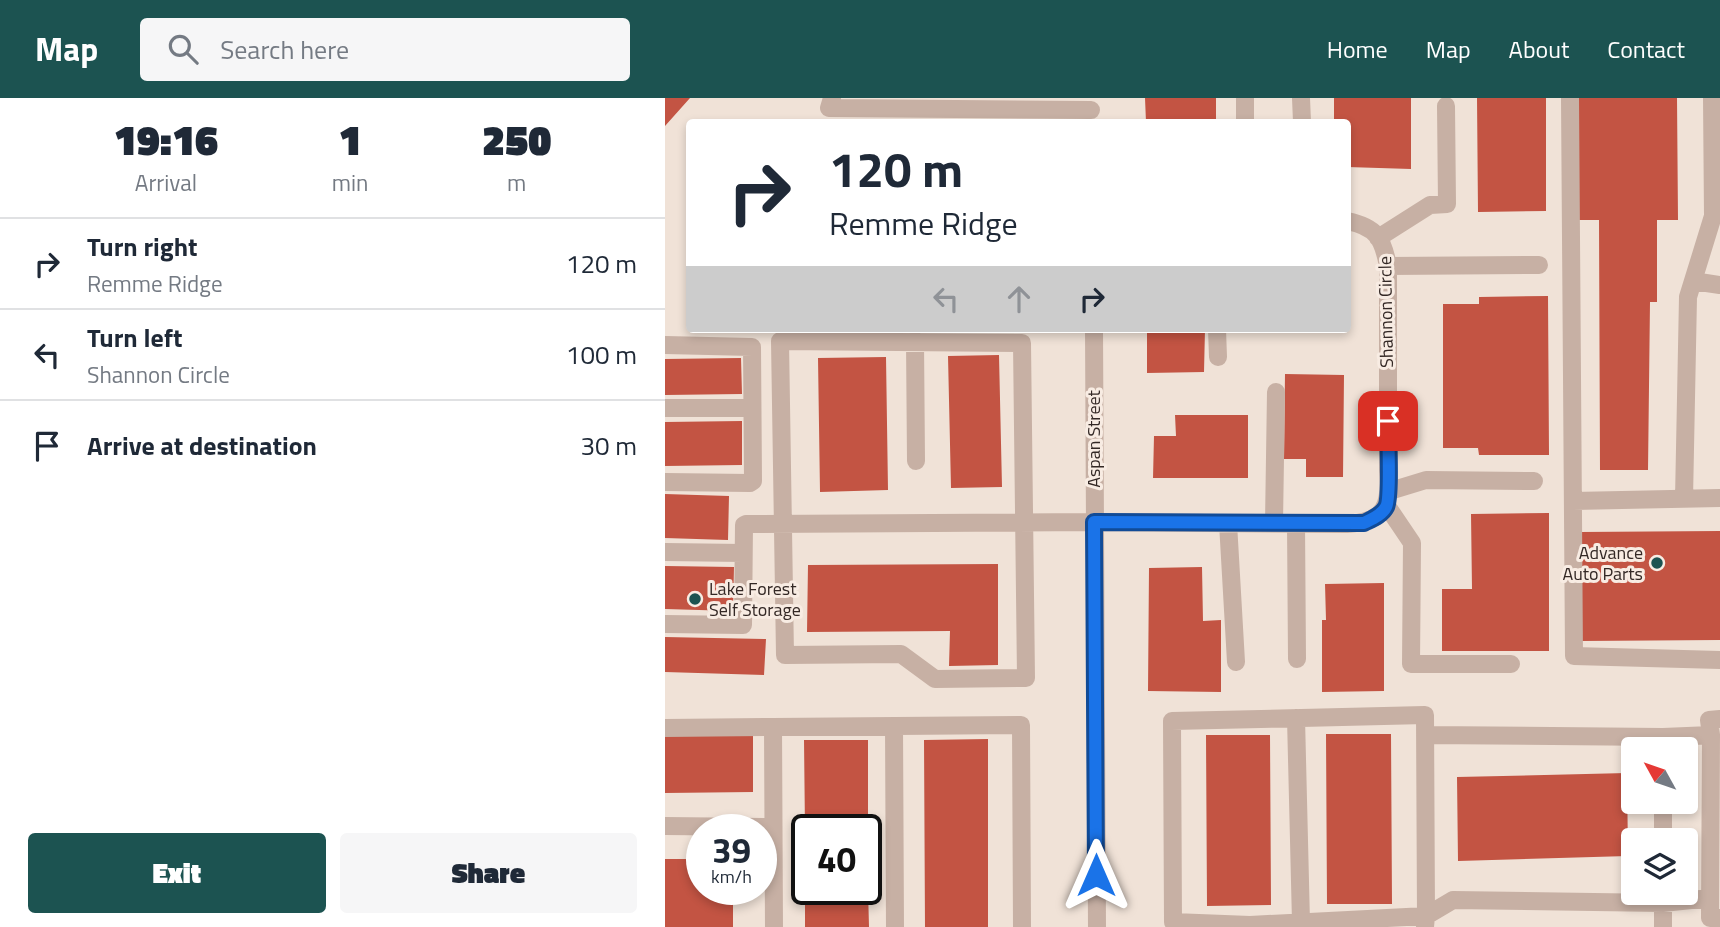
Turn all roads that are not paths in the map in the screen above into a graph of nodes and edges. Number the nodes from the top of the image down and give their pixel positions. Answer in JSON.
{"nodes":[{"id":1,"x":832,"y":98,"type":"edge"},
{"id":2,"x":1245,"y":98,"type":"edge"},
{"id":3,"x":1301,"y":98,"type":"edge"},
{"id":4,"x":1570,"y":98,"type":"edge"},
{"id":5,"x":1712,"y":98,"type":"edge"},
{"id":6,"x":950,"y":104,"type":"edge"},
{"id":7,"x":1446,"y":106,"type":"dead end"},
{"id":8,"x":1091,"y":110,"type":"edge"},
{"id":9,"x":1245,"y":119,"type":"edge"},
{"id":10,"x":1302,"y":119,"type":"edge"},
{"id":11,"x":1351,"y":222,"type":"edge"},
{"id":12,"x":1375,"y":235,"type":"junction"},
{"id":13,"x":1539,"y":265,"type":"dead end"},
{"id":14,"x":1388,"y":266,"type":"junction"},
{"id":15,"x":1693,"y":281,"type":"junction"},
{"id":16,"x":1720,"y":285,"type":"edge"},
{"id":17,"x":1094,"y":333,"type":"edge"},
{"id":18,"x":1217,"y":333,"type":"edge"},
{"id":19,"x":915,"y":341,"type":"junction"},
{"id":20,"x":665,"y":345,"type":"edge"},
{"id":21,"x":1218,"y":357,"type":"dead end"},
{"id":22,"x":1276,"y":392,"type":"dead end"},
{"id":23,"x":665,"y":408,"type":"edge"},
{"id":24,"x":752,"y":408,"type":"junction"},
{"id":25,"x":916,"y":461,"type":"dead end"},
{"id":26,"x":1534,"y":481,"type":"dead end"},
{"id":27,"x":665,"y":482,"type":"edge"},
{"id":28,"x":1720,"y":498,"type":"edge"},
{"id":29,"x":1684,"y":499,"type":"junction"},
{"id":30,"x":1573,"y":501,"type":"junction"},
{"id":31,"x":1384,"y":505,"type":"junction"},
{"id":32,"x":1094,"y":522,"type":"junction"},
{"id":33,"x":1024,"y":523,"type":"junction"},
{"id":34,"x":1228,"y":523,"type":"junction"},
{"id":35,"x":1275,"y":523,"type":"junction"},
{"id":36,"x":1296,"y":524,"type":"junction"},
{"id":37,"x":783,"y":525,"type":"junction"},
{"id":38,"x":665,"y":552,"type":"edge"},
{"id":39,"x":743,"y":554,"type":"junction"},
{"id":40,"x":665,"y":624,"type":"edge"},
{"id":41,"x":1297,"y":659,"type":"dead end"},
{"id":42,"x":1720,"y":660,"type":"edge"},
{"id":43,"x":1236,"y":662,"type":"dead end"},
{"id":44,"x":1511,"y":664,"type":"dead end"},
{"id":45,"x":1296,"y":718,"type":"junction"},
{"id":46,"x":894,"y":726,"type":"junction"},
{"id":47,"x":665,"y":727,"type":"edge"},
{"id":48,"x":773,"y":727,"type":"junction"},
{"id":49,"x":1716,"y":727,"type":"edge"},
{"id":50,"x":1425,"y":735,"type":"junction"},
{"id":51,"x":1683,"y":737,"type":"edge"},
{"id":52,"x":1621,"y":742,"type":"edge"},
{"id":53,"x":773,"y":814,"type":"edge"},
{"id":54,"x":665,"y":826,"type":"edge"},
{"id":55,"x":686,"y":826,"type":"edge"},
{"id":56,"x":1698,"y":898,"type":"edge"},
{"id":57,"x":1710,"y":898,"type":"junction"},
{"id":58,"x":1621,"y":899,"type":"edge"},
{"id":59,"x":774,"y":905,"type":"edge"},
{"id":60,"x":1663,"y":905,"type":"edge"},
{"id":61,"x":1720,"y":918,"type":"edge"},
{"id":62,"x":1425,"y":921,"type":"edge"},
{"id":63,"x":1301,"y":922,"type":"junction"},
{"id":64,"x":1250,"y":926,"type":"edge"},
{"id":65,"x":774,"y":927,"type":"edge"},
{"id":66,"x":895,"y":927,"type":"edge"},
{"id":67,"x":1022,"y":927,"type":"edge"},
{"id":68,"x":1097,"y":927,"type":"edge"},
{"id":69,"x":1663,"y":927,"type":"edge"}],
"edges":[{"from":1,"to":6,"type":"street"},
{"from":2,"to":9,"type":"street"},
{"from":3,"to":10,"type":"street"},
{"from":4,"to":30,"type":"street"},
{"from":5,"to":15,"type":"street"},
{"from":6,"to":8,"type":"street"},
{"from":7,"to":12,"type":"street"},
{"from":11,"to":12,"type":"street"},
{"from":12,"to":14,"type":"street","name":"Shannon Circle"},
{"from":13,"to":14,"type":"street"},
{"from":14,"to":31,"type":"street","name":"Shannon Circle"},
{"from":15,"to":16,"type":"street"},
{"from":15,"to":29,"type":"street"},
{"from":17,"to":32,"type":"street","name":"Aspan Street"},
{"from":18,"to":21,"type":"street"},
{"from":19,"to":25,"type":"street"},
{"from":19,"to":33,"type":"street"},
{"from":19,"to":37,"type":"street"},
{"from":20,"to":24,"type":"street"},
{"from":22,"to":35,"type":"street"},
{"from":23,"to":24,"type":"street"},
{"from":24,"to":27,"type":"street"},
{"from":26,"to":31,"type":"street"},
{"from":28,"to":29,"type":"street"},
{"from":29,"to":30,"type":"street"},
{"from":30,"to":42,"type":"street"},
{"from":31,"to":36,"type":"street"},
{"from":31,"to":44,"type":"street"},
{"from":32,"to":33,"type":"street"},
{"from":32,"to":34,"type":"street"},
{"from":32,"to":68,"type":"street","name":"Aspan Street"},
{"from":33,"to":37,"type":"street"},
{"from":33,"to":37,"type":"street"},
{"from":34,"to":35,"type":"street"},
{"from":34,"to":43,"type":"street"},
{"from":35,"to":36,"type":"street"},
{"from":36,"to":41,"type":"street"},
{"from":37,"to":39,"type":"street"},
{"from":38,"to":39,"type":"street"},
{"from":39,"to":40,"type":"street"},
{"from":45,"to":50,"type":"street"},
{"from":45,"to":63,"type":"street"},
{"from":45,"to":64,"type":"street"},
{"from":46,"to":48,"type":"street"},
{"from":46,"to":66,"type":"street"},
{"from":46,"to":67,"type":"street"},
{"from":47,"to":48,"type":"street"},
{"from":48,"to":53,"type":"street"},
{"from":49,"to":51,"type":"street"},
{"from":49,"to":57,"type":"street"},
{"from":50,"to":52,"type":"street"},
{"from":50,"to":62,"type":"street"},
{"from":54,"to":55,"type":"street"},
{"from":56,"to":57,"type":"street"},
{"from":57,"to":61,"type":"street"},
{"from":58,"to":62,"type":"street"},
{"from":59,"to":65,"type":"street"},
{"from":60,"to":69,"type":"street"},
{"from":62,"to":63,"type":"street"},
{"from":63,"to":64,"type":"street"}]}
